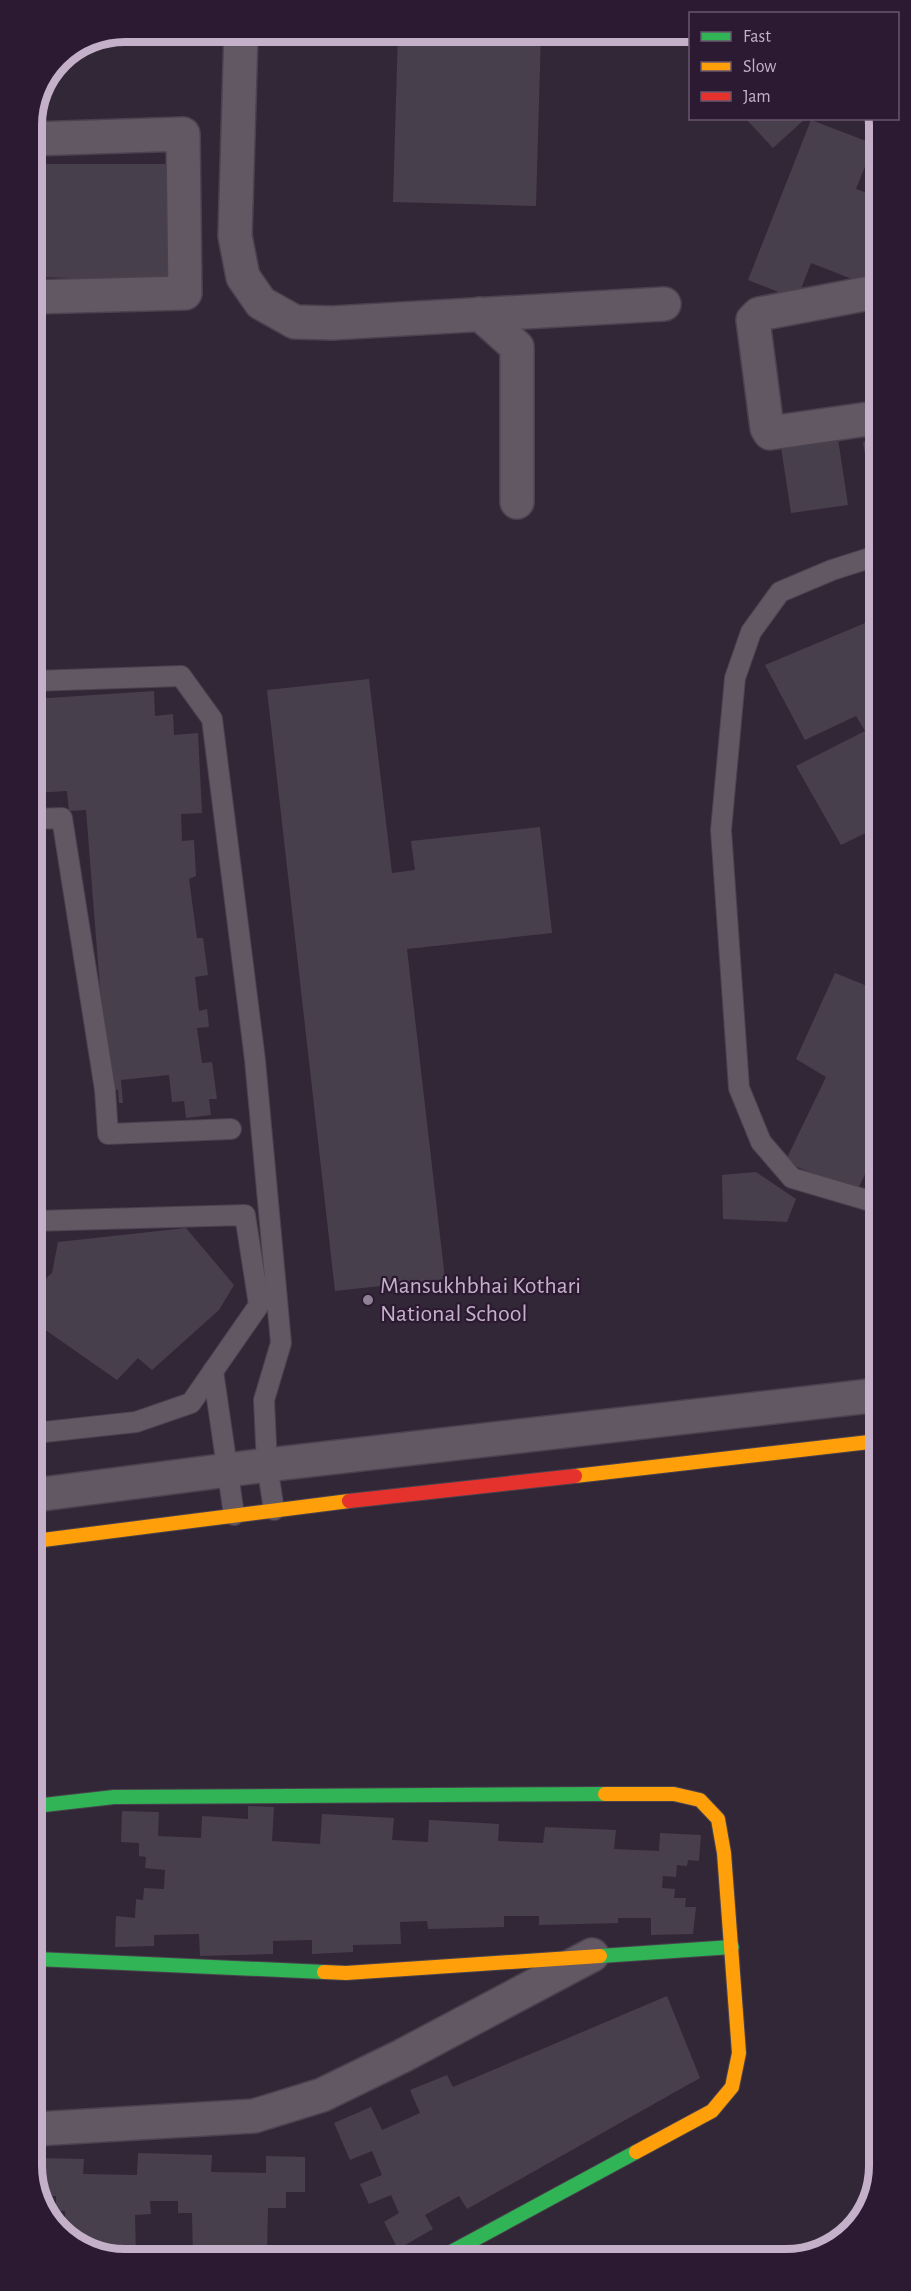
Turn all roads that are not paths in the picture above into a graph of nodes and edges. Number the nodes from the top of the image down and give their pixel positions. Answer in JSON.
{"nodes":[{"id":1,"x":241,"y":42,"type":"edge"},
{"id":2,"x":42,"y":139,"type":"edge"},
{"id":3,"x":869,"y":293,"type":"edge"},
{"id":4,"x":42,"y":297,"type":"edge"},
{"id":5,"x":664,"y":304,"type":"dead end"},
{"id":6,"x":480,"y":314,"type":"junction"},
{"id":7,"x":869,"y":419,"type":"edge"},
{"id":8,"x":517,"y":502,"type":"dead end"},
{"id":9,"x":869,"y":558,"type":"edge"},
{"id":10,"x":42,"y":681,"type":"edge"},
{"id":11,"x":42,"y":819,"type":"edge"},
{"id":12,"x":231,"y":1129,"type":"dead end"},
{"id":13,"x":869,"y":1201,"type":"edge"},
{"id":14,"x":42,"y":1221,"type":"edge"},
{"id":15,"x":213,"y":1371,"type":"junction"},
{"id":16,"x":869,"y":1396,"type":"edge"},
{"id":17,"x":42,"y":1432,"type":"edge"},
{"id":18,"x":869,"y":1442,"type":"edge"},
{"id":19,"x":267,"y":1465,"type":"junction"},
{"id":20,"x":227,"y":1470,"type":"junction"},
{"id":21,"x":42,"y":1494,"type":"edge"},
{"id":22,"x":274,"y":1509,"type":"junction"},
{"id":23,"x":234,"y":1515,"type":"junction"},
{"id":24,"x":42,"y":1539,"type":"edge"},
{"id":25,"x":42,"y":1805,"type":"edge"},
{"id":26,"x":732,"y":1947,"type":"junction"},
{"id":27,"x":592,"y":1955,"type":"junction"},
{"id":28,"x":42,"y":1959,"type":"edge"},
{"id":29,"x":42,"y":2129,"type":"edge"},
{"id":30,"x":457,"y":2249,"type":"edge"}],
"edges":[{"from":1,"to":6,"type":"street"},
{"from":2,"to":4,"type":"street"},
{"from":3,"to":7,"type":"street"},
{"from":5,"to":6,"type":"street"},
{"from":6,"to":8,"type":"street"},
{"from":9,"to":13,"type":"lane"},
{"from":10,"to":19,"type":"lane"},
{"from":11,"to":12,"type":"lane"},
{"from":14,"to":15,"type":"lane"},
{"from":15,"to":17,"type":"lane"},
{"from":15,"to":20,"type":"lane"},
{"from":16,"to":19,"type":"street"},
{"from":18,"to":22,"type":"street"},
{"from":19,"to":20,"type":"street"},
{"from":19,"to":22,"type":"lane"},
{"from":20,"to":21,"type":"street"},
{"from":20,"to":23,"type":"lane"},
{"from":22,"to":23,"type":"street"},
{"from":23,"to":24,"type":"street"},
{"from":25,"to":26,"type":"street"},
{"from":26,"to":27,"type":"street"},
{"from":26,"to":30,"type":"street"},
{"from":27,"to":28,"type":"street"},
{"from":27,"to":29,"type":"street"}]}
